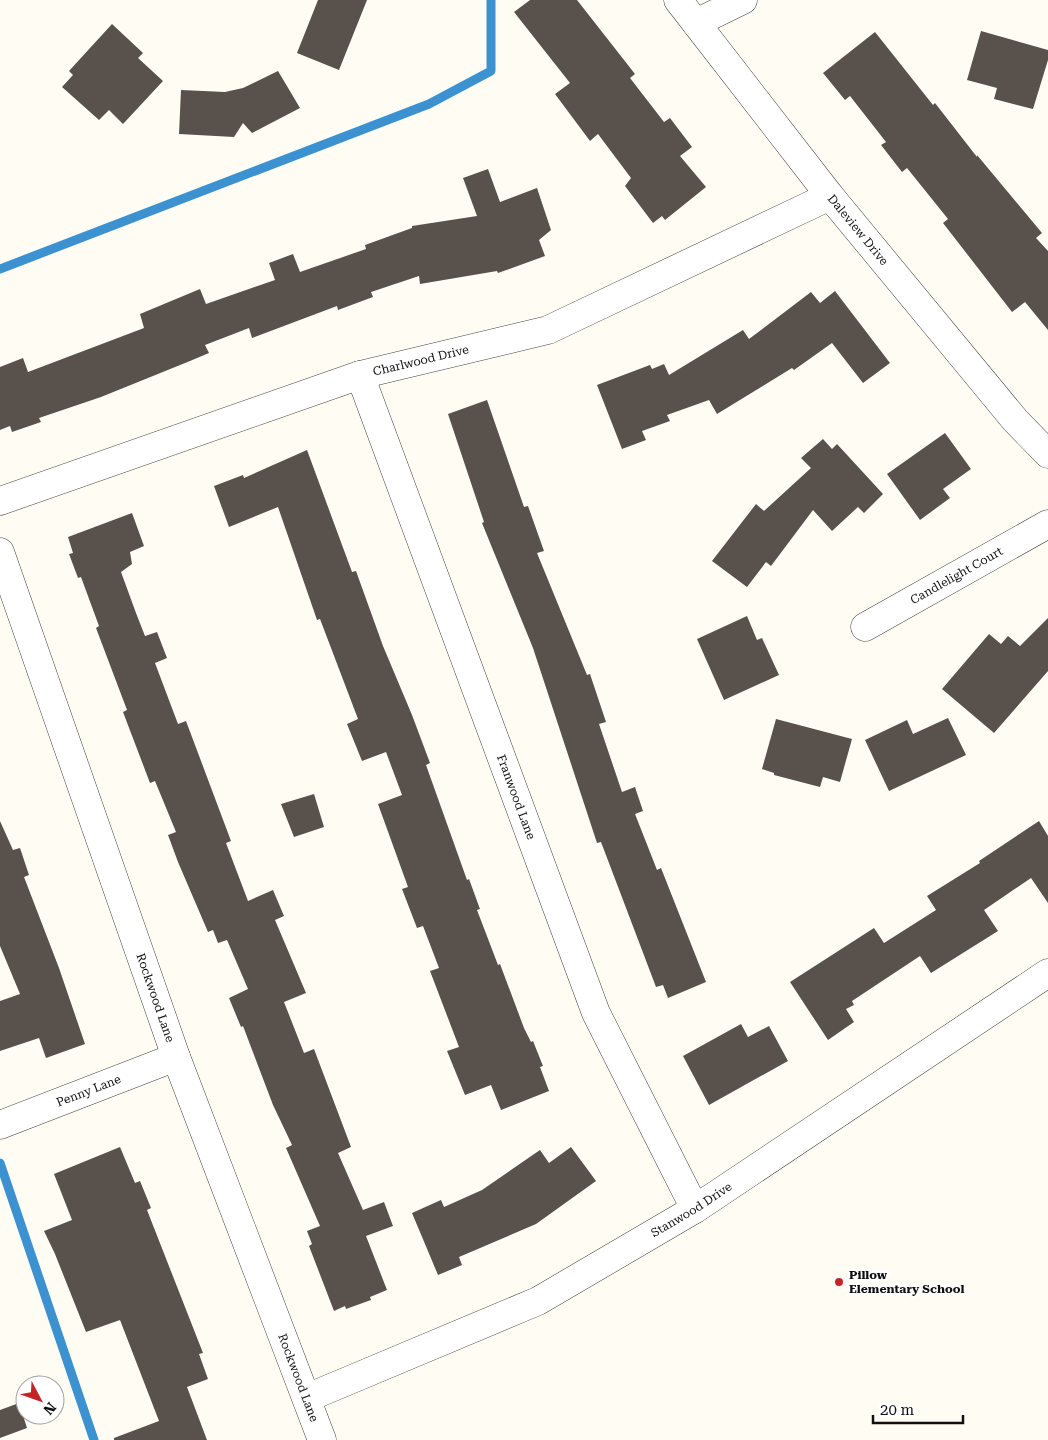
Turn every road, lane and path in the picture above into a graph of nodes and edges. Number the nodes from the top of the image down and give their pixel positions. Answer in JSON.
{"nodes":[{"id":1,"x":678,"y":0,"type":"edge"},
{"id":2,"x":743,"y":0,"type":"edge"},
{"id":3,"x":696,"y":23,"type":"junction"},
{"id":4,"x":830,"y":196,"type":"junction"},
{"id":5,"x":360,"y":375,"type":"junction"},
{"id":6,"x":1048,"y":454,"type":"edge"},
{"id":7,"x":0,"y":501,"type":"edge"},
{"id":8,"x":1048,"y":524,"type":"edge"},
{"id":9,"x":0,"y":552,"type":"edge"},
{"id":10,"x":865,"y":627,"type":"dead end"},
{"id":11,"x":1043,"y":984,"type":"edge"},
{"id":12,"x":176,"y":1057,"type":"junction"},
{"id":13,"x":0,"y":1125,"type":"edge"},
{"id":14,"x":695,"y":1209,"type":"junction"},
{"id":15,"x":307,"y":1398,"type":"junction"},
{"id":16,"x":322,"y":1440,"type":"edge"}],
"edges":[{"from":1,"to":3,"type":"street","name":"Daleview Drive"},
{"from":2,"to":3,"type":"street"},
{"from":3,"to":4,"type":"street","name":"Daleview Drive"},
{"from":4,"to":5,"type":"street","name":"Charlwood Drive"},
{"from":4,"to":6,"type":"street","name":"Daleview Drive"},
{"from":5,"to":7,"type":"street","name":"Charlwood Drive"},
{"from":5,"to":14,"type":"street","name":"Franwood Lane"},
{"from":8,"to":10,"type":"street","name":"Candlelight Court"},
{"from":9,"to":12,"type":"street","name":"Rockwood Lane"},
{"from":11,"to":14,"type":"street","name":"Stanwood Drive"},
{"from":12,"to":13,"type":"street","name":"Penny Lane"},
{"from":12,"to":15,"type":"street","name":"Rockwood Lane"},
{"from":14,"to":15,"type":"street","name":"Stanwood Drive"},
{"from":15,"to":16,"type":"street","name":"Rockwood Lane"}]}
